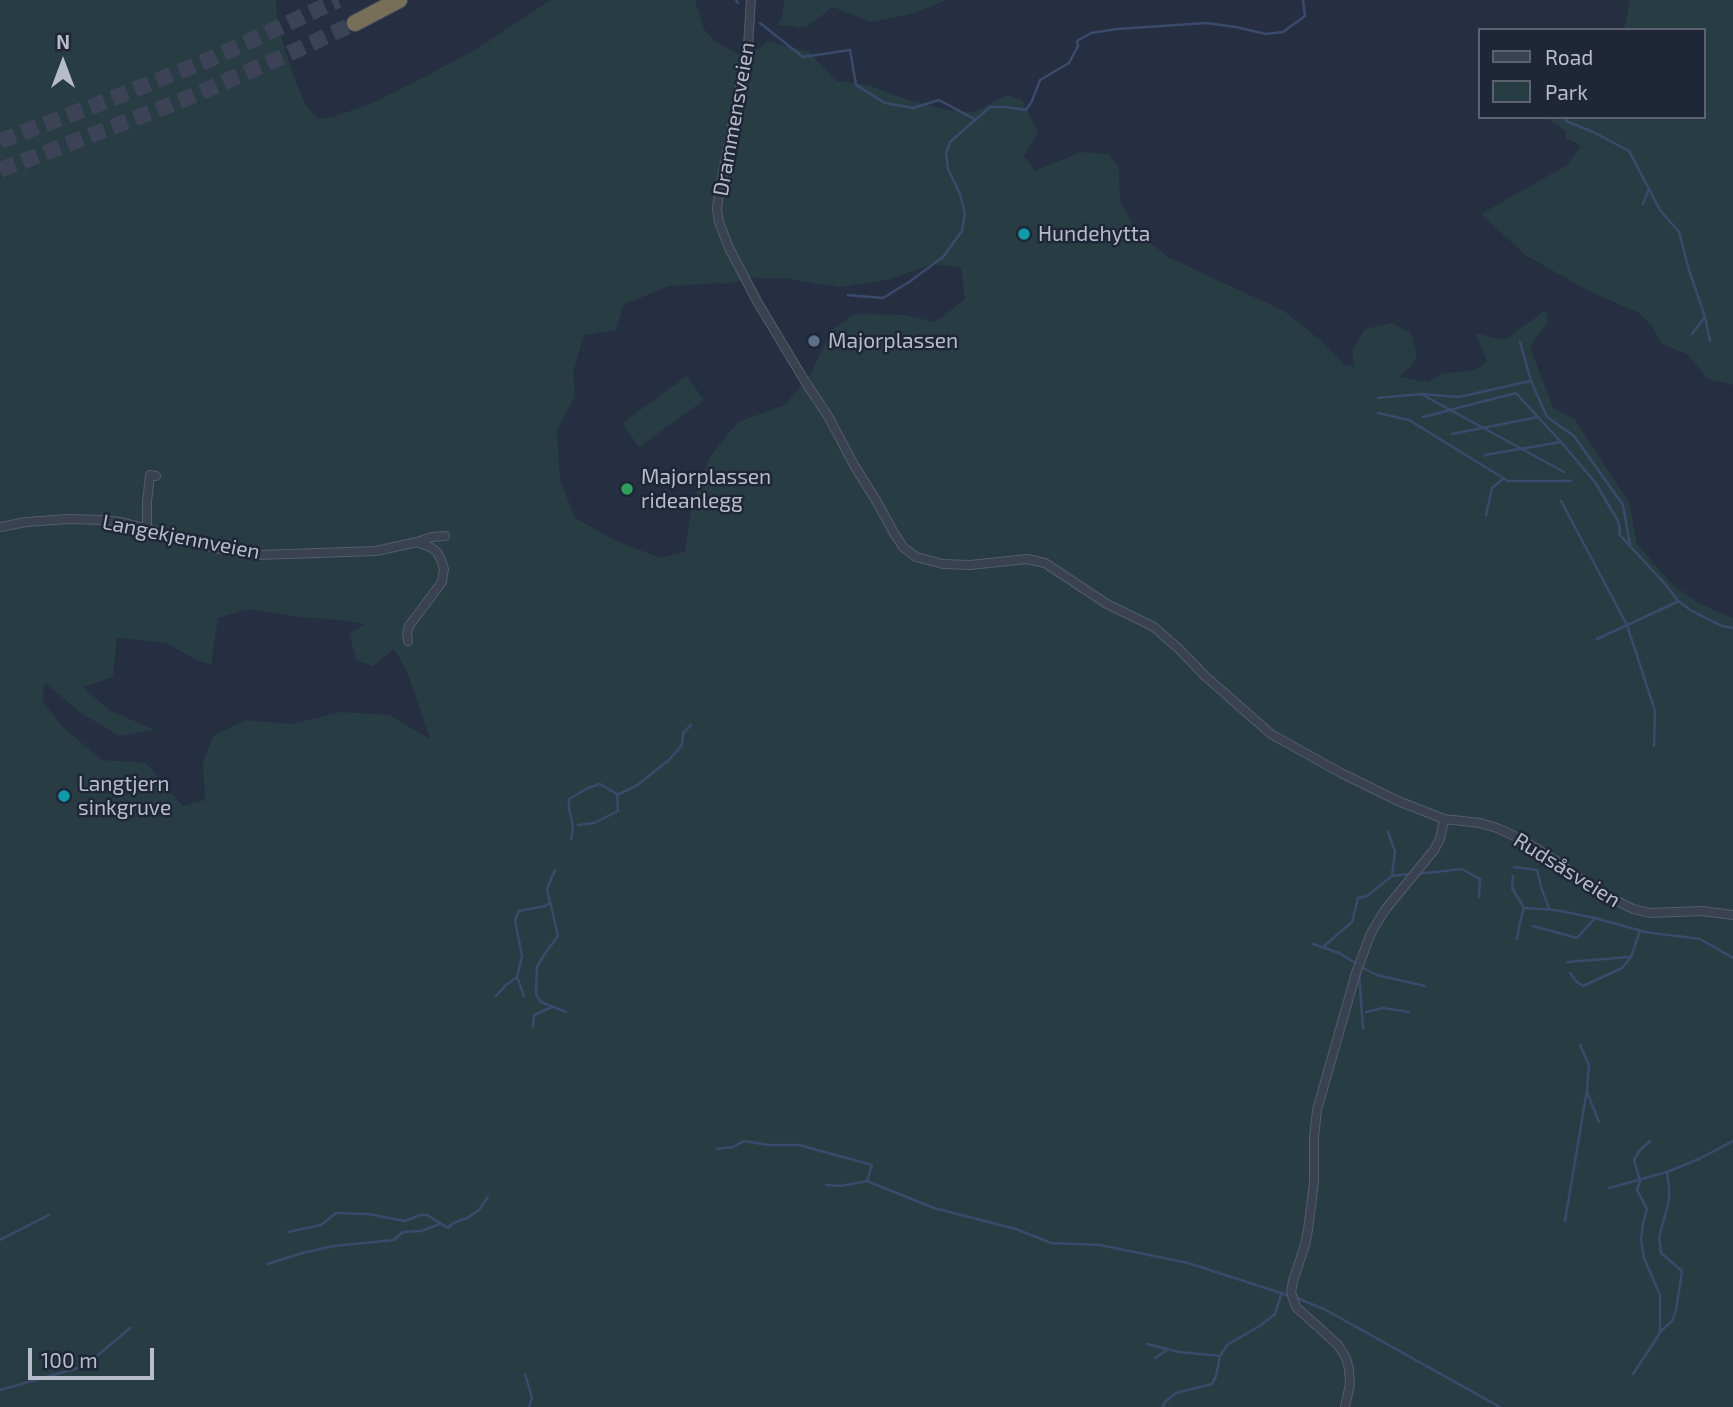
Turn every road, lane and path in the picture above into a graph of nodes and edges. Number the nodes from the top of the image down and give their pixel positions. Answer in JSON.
{"nodes":[{"id":1,"x":399,"y":0,"type":"edge"},
{"id":2,"x":751,"y":0,"type":"edge"},
{"id":3,"x":355,"y":23,"type":"tunnel mouth"},
{"id":4,"x":156,"y":476,"type":"dead end"},
{"id":5,"x":0,"y":527,"type":"edge"},
{"id":6,"x":147,"y":529,"type":"junction"},
{"id":7,"x":445,"y":536,"type":"dead end"},
{"id":8,"x":417,"y":542,"type":"junction"},
{"id":9,"x":408,"y":642,"type":"dead end"},
{"id":10,"x":1444,"y":819,"type":"junction"},
{"id":11,"x":1733,"y":915,"type":"edge"},
{"id":12,"x":1345,"y":1407,"type":"edge"}],
"edges":[{"from":1,"to":3,"type":"highway"},
{"from":2,"to":10,"type":"street","name":"Drammensveien"},
{"from":4,"to":6,"type":"street"},
{"from":5,"to":6,"type":"street","name":"Langekjennveien"},
{"from":6,"to":8,"type":"street","name":"Langekjennveien"},
{"from":7,"to":8,"type":"street","name":"Langekjennveien"},
{"from":8,"to":9,"type":"street"},
{"from":10,"to":11,"type":"street","name":"Rudsåsveien"},
{"from":10,"to":12,"type":"street"}]}
